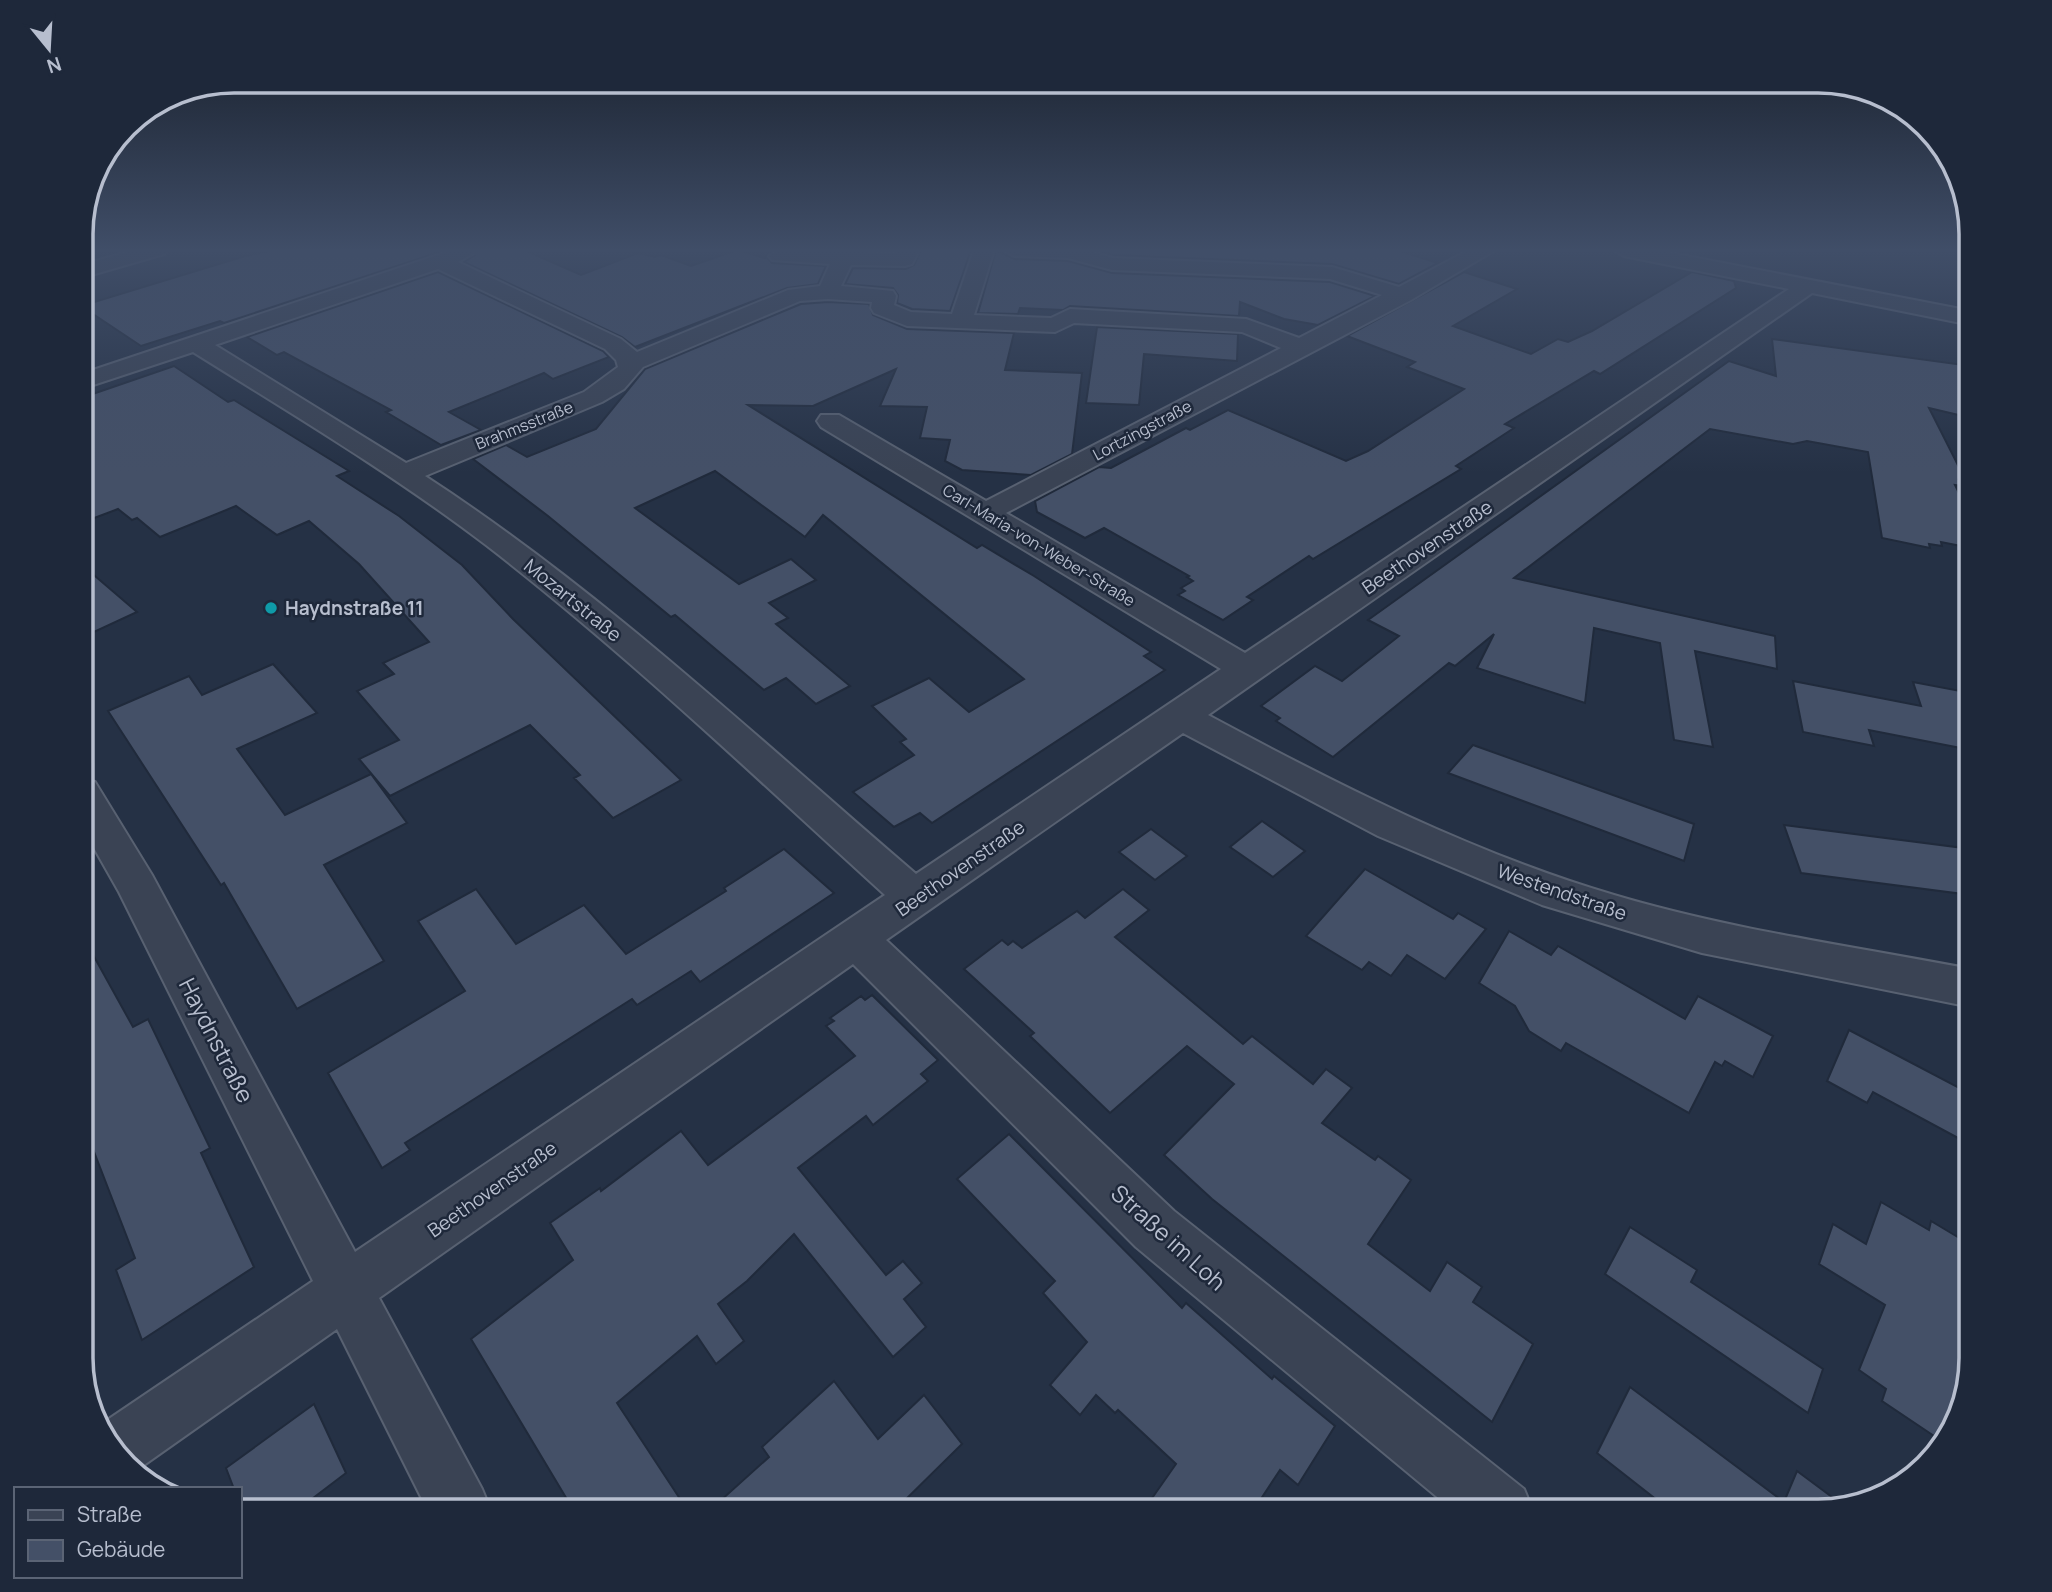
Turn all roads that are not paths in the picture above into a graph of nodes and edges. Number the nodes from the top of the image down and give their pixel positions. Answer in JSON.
{"nodes":[{"id":1,"x":256,"y":324,"type":"edge"},
{"id":2,"x":572,"y":324,"type":"edge"},
{"id":3,"x":725,"y":324,"type":"edge"},
{"id":4,"x":1038,"y":324,"type":"edge"},
{"id":5,"x":1056,"y":324,"type":"edge"},
{"id":6,"x":1226,"y":324,"type":"edge"},
{"id":7,"x":1343,"y":324,"type":"edge"},
{"id":8,"x":1752,"y":324,"type":"edge"},
{"id":9,"x":197,"y":344,"type":"junction"},
{"id":10,"x":1298,"y":346,"type":"junction"},
{"id":11,"x":631,"y":363,"type":"junction"},
{"id":12,"x":93,"y":378,"type":"edge"},
{"id":13,"x":830,"y":421,"type":"dead end"},
{"id":14,"x":405,"y":474,"type":"junction"},
{"id":15,"x":985,"y":513,"type":"junction"},
{"id":16,"x":1248,"y":670,"type":"junction"},
{"id":17,"x":1181,"y":716,"type":"junction"},
{"id":18,"x":93,"y":812,"type":"edge"},
{"id":19,"x":916,"y":898,"type":"junction"},
{"id":20,"x":857,"y":940,"type":"junction"},
{"id":21,"x":1959,"y":986,"type":"edge"},
{"id":22,"x":347,"y":1290,"type":"junction"},
{"id":23,"x":123,"y":1445,"type":"edge"},
{"id":24,"x":454,"y":1499,"type":"edge"},
{"id":25,"x":1487,"y":1499,"type":"edge"}],
"edges":[{"from":1,"to":9,"type":"street"},
{"from":2,"to":11,"type":"street"},
{"from":3,"to":11,"type":"street","name":"Brahmsstraße"},
{"from":4,"to":5,"type":"street"},
{"from":6,"to":10,"type":"street"},
{"from":7,"to":10,"type":"street","name":"Lortzingstraße"},
{"from":8,"to":16,"type":"street","name":"Beethovenstraße"},
{"from":9,"to":12,"type":"street"},
{"from":9,"to":14,"type":"street","name":"Mozartstraße"},
{"from":10,"to":15,"type":"street","name":"Lortzingstraße"},
{"from":11,"to":14,"type":"street","name":"Brahmsstraße"},
{"from":13,"to":15,"type":"street","name":"Carl-Maria-von-Weber-Straße"},
{"from":14,"to":19,"type":"street","name":"Mozartstraße"},
{"from":15,"to":16,"type":"street","name":"Carl-Maria-von-Weber-Straße"},
{"from":16,"to":17,"type":"street","name":"Beethovenstraße"},
{"from":17,"to":19,"type":"street","name":"Beethovenstraße"},
{"from":17,"to":21,"type":"street","name":"Westendstraße"},
{"from":18,"to":22,"type":"street","name":"Haydnstraße"},
{"from":19,"to":20,"type":"street","name":"Beethovenstraße"},
{"from":20,"to":22,"type":"street","name":"Beethovenstraße"},
{"from":20,"to":25,"type":"street","name":"Straße im Loh"},
{"from":22,"to":23,"type":"street","name":"Beethovenstraße"},
{"from":22,"to":24,"type":"street","name":"Haydnstraße"}]}
